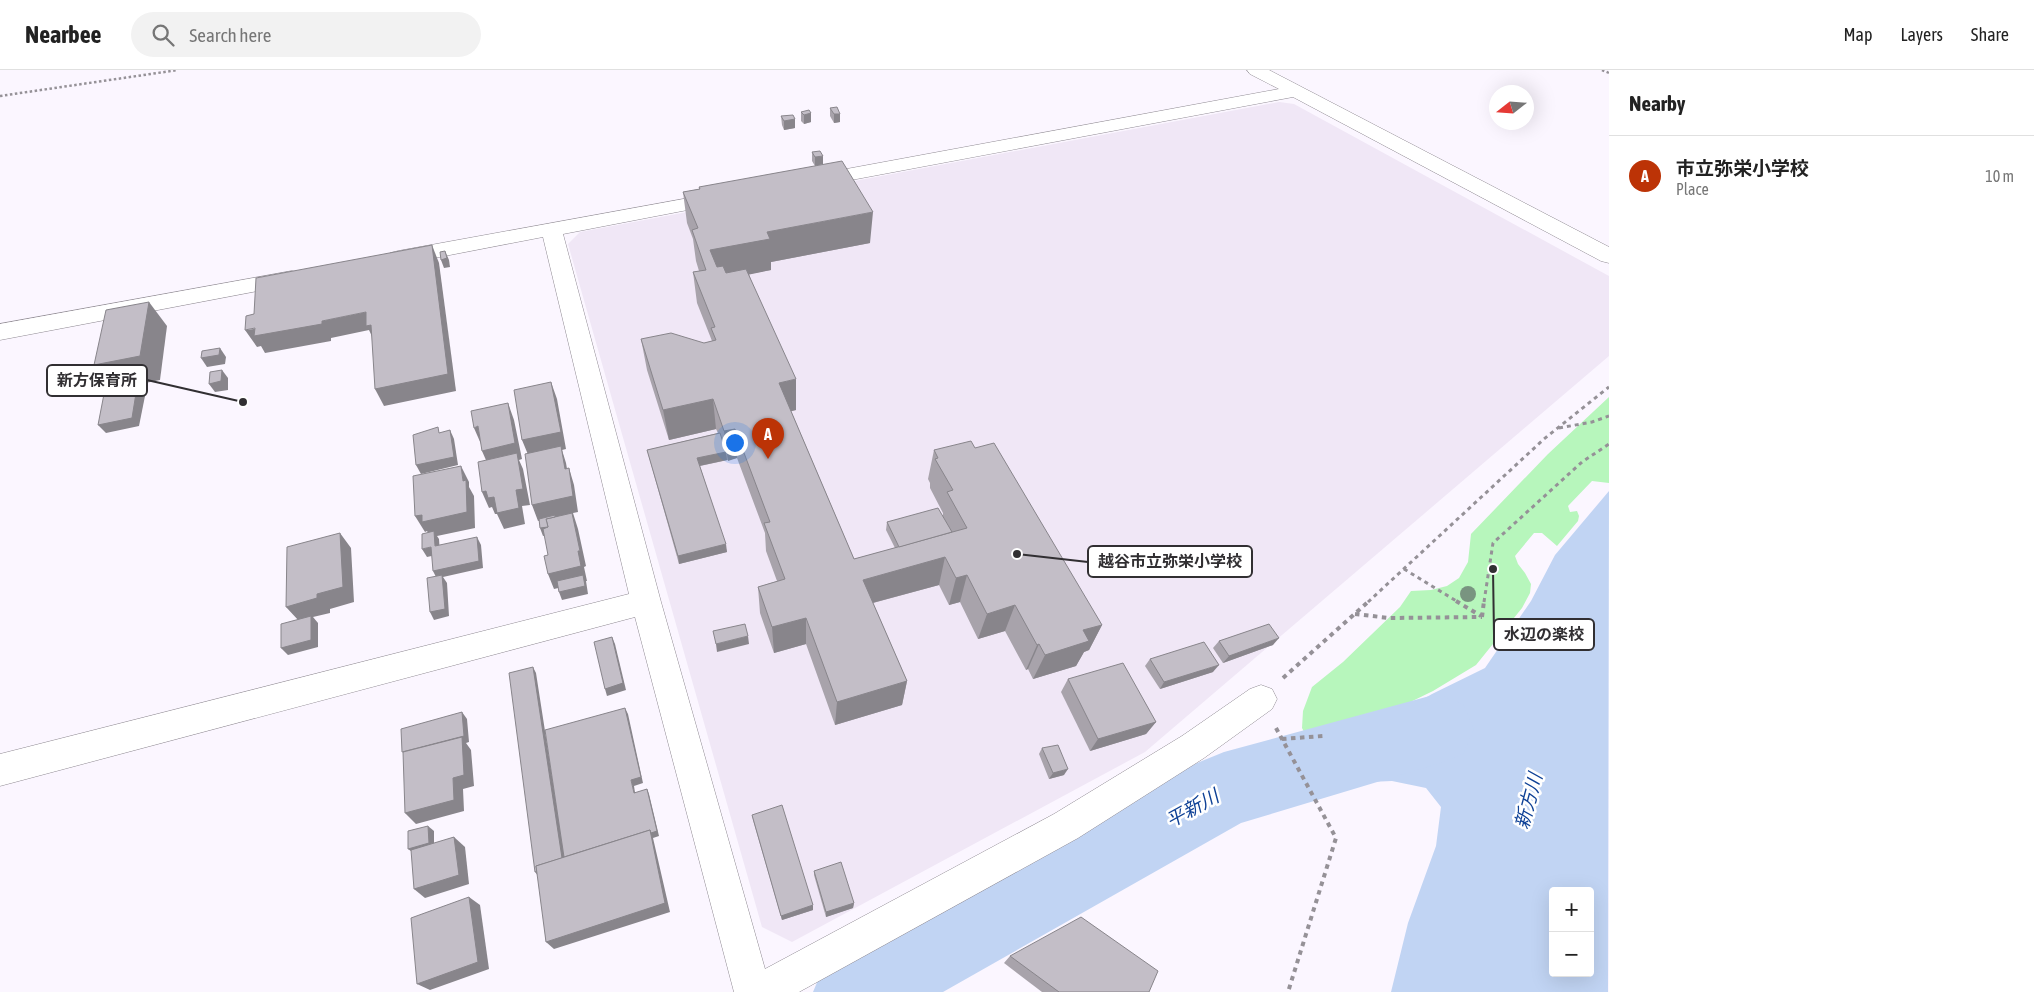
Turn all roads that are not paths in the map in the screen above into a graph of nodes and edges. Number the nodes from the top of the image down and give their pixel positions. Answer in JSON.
{"nodes":[{"id":1,"x":1256,"y":70,"type":"edge"},
{"id":2,"x":1296,"y":91,"type":"junction"},
{"id":3,"x":796,"y":184,"type":"edge"},
{"id":4,"x":738,"y":195,"type":"edge"},
{"id":5,"x":552,"y":230,"type":"junction"},
{"id":6,"x":1609,"y":256,"type":"edge"},
{"id":7,"x":377,"y":262,"type":"edge"},
{"id":8,"x":310,"y":274,"type":"edge"},
{"id":9,"x":0,"y":332,"type":"edge"},
{"id":10,"x":646,"y":602,"type":"junction"},
{"id":11,"x":1260,"y":699,"type":"road end"},
{"id":12,"x":0,"y":770,"type":"edge"},
{"id":13,"x":753,"y":992,"type":"edge"},
{"id":14,"x":762,"y":992,"type":"edge"}],
"edges":[{"from":1,"to":2,"type":"street"},
{"from":2,"to":3,"type":"street"},
{"from":2,"to":6,"type":"street"},
{"from":4,"to":5,"type":"street"},
{"from":5,"to":7,"type":"street"},
{"from":5,"to":10,"type":"street"},
{"from":8,"to":9,"type":"street"},
{"from":10,"to":12,"type":"street"},
{"from":10,"to":13,"type":"street"},
{"from":11,"to":14,"type":"street"}]}
